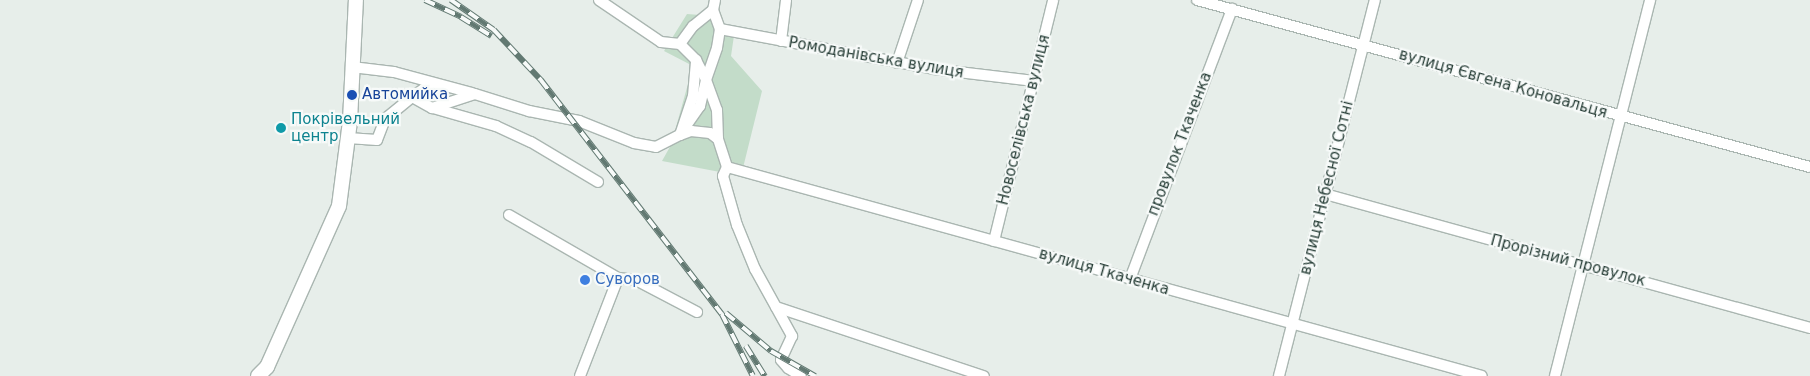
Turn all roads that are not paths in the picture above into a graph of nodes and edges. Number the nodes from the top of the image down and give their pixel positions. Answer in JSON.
{"nodes":[{"id":1,"x":356,"y":0,"type":"edge"},
{"id":2,"x":599,"y":0,"type":"edge"},
{"id":3,"x":786,"y":0,"type":"edge"},
{"id":4,"x":918,"y":0,"type":"edge"},
{"id":5,"x":1053,"y":0,"type":"edge"},
{"id":6,"x":1197,"y":0,"type":"edge"},
{"id":7,"x":1375,"y":0,"type":"edge"},
{"id":8,"x":1650,"y":0,"type":"edge"},
{"id":9,"x":714,"y":5,"type":"edge"},
{"id":10,"x":1232,"y":8,"type":"junction"},
{"id":11,"x":720,"y":29,"type":"junction"},
{"id":12,"x":781,"y":41,"type":"junction"},
{"id":13,"x":680,"y":44,"type":"junction"},
{"id":14,"x":1363,"y":44,"type":"junction"},
{"id":15,"x":696,"y":60,"type":"junction"},
{"id":16,"x":897,"y":63,"type":"junction"},
{"id":17,"x":352,"y":67,"type":"junction"},
{"id":18,"x":706,"y":80,"type":"junction"},
{"id":19,"x":1034,"y":81,"type":"junction"},
{"id":20,"x":432,"y":83,"type":"junction"},
{"id":21,"x":475,"y":94,"type":"junction"},
{"id":22,"x":412,"y":97,"type":"junction"},
{"id":23,"x":432,"y":108,"type":"junction"},
{"id":24,"x":1623,"y":117,"type":"junction"},
{"id":25,"x":680,"y":135,"type":"junction"},
{"id":26,"x":348,"y":138,"type":"junction"},
{"id":27,"x":718,"y":139,"type":"junction"},
{"id":28,"x":727,"y":167,"type":"junction"},
{"id":29,"x":1810,"y":167,"type":"edge"},
{"id":30,"x":598,"y":182,"type":"dead end"},
{"id":31,"x":1325,"y":194,"type":"junction"},
{"id":32,"x":508,"y":215,"type":"dead end"},
{"id":33,"x":994,"y":241,"type":"junction"},
{"id":34,"x":1584,"y":268,"type":"junction"},
{"id":35,"x":618,"y":278,"type":"junction"},
{"id":36,"x":1130,"y":279,"type":"junction"},
{"id":37,"x":776,"y":307,"type":"junction"},
{"id":38,"x":697,"y":312,"type":"dead end"},
{"id":39,"x":1292,"y":324,"type":"junction"},
{"id":40,"x":1810,"y":328,"type":"edge"},
{"id":41,"x":260,"y":375,"type":"edge"},
{"id":42,"x":580,"y":376,"type":"edge"},
{"id":43,"x":801,"y":376,"type":"edge"},
{"id":44,"x":984,"y":376,"type":"edge"},
{"id":45,"x":1278,"y":376,"type":"edge"},
{"id":46,"x":1482,"y":376,"type":"edge"},
{"id":47,"x":1555,"y":376,"type":"edge"}],
"edges":[{"from":1,"to":17,"type":"main road"},
{"from":2,"to":13,"type":"street"},
{"from":3,"to":12,"type":"street"},
{"from":4,"to":16,"type":"street"},
{"from":5,"to":19,"type":"street","name":"Новоселівська вулиця"},
{"from":6,"to":10,"type":"street","name":"вулиця Євгена Коновальця"},
{"from":7,"to":14,"type":"street","name":"вулиця Небесної Сотні"},
{"from":8,"to":24,"type":"street"},
{"from":9,"to":11,"type":"street"},
{"from":9,"to":13,"type":"street"},
{"from":10,"to":14,"type":"street","name":"вулиця Євгена Коновальця"},
{"from":10,"to":36,"type":"street","name":"провулок Ткаченка"},
{"from":11,"to":12,"type":"street","name":"Ромоданівська вулиця"},
{"from":11,"to":18,"type":"street"},
{"from":12,"to":16,"type":"street","name":"Ромоданівська вулиця"},
{"from":13,"to":15,"type":"street"},
{"from":14,"to":24,"type":"street","name":"вулиця Євгена Коновальця"},
{"from":14,"to":31,"type":"street","name":"вулиця Небесної Сотні"},
{"from":15,"to":18,"type":"street"},
{"from":15,"to":25,"type":"street"},
{"from":16,"to":19,"type":"street","name":"Ромоданівська вулиця"},
{"from":17,"to":20,"type":"street"},
{"from":17,"to":26,"type":"main road"},
{"from":18,"to":25,"type":"street"},
{"from":18,"to":27,"type":"street"},
{"from":19,"to":33,"type":"street","name":"Новоселівська вулиця"},
{"from":20,"to":21,"type":"street"},
{"from":20,"to":22,"type":"street"},
{"from":21,"to":23,"type":"street"},
{"from":21,"to":25,"type":"street"},
{"from":22,"to":23,"type":"street"},
{"from":22,"to":26,"type":"street"},
{"from":23,"to":30,"type":"street"},
{"from":24,"to":29,"type":"street","name":"вулиця Євгена Коновальця"},
{"from":24,"to":34,"type":"street"},
{"from":25,"to":27,"type":"street"},
{"from":26,"to":41,"type":"main road"},
{"from":27,"to":28,"type":"street"},
{"from":28,"to":33,"type":"street","name":"вулиця Ткаченка"},
{"from":28,"to":37,"type":"street"},
{"from":31,"to":34,"type":"street","name":"Прорізний провулок"},
{"from":31,"to":39,"type":"street","name":"вулиця Небесної Сотні"},
{"from":32,"to":35,"type":"street"},
{"from":33,"to":36,"type":"street","name":"вулиця Ткаченка"},
{"from":34,"to":40,"type":"street","name":"Прорізний провулок"},
{"from":34,"to":47,"type":"street"},
{"from":35,"to":38,"type":"street"},
{"from":35,"to":42,"type":"street"},
{"from":36,"to":39,"type":"street","name":"вулиця Ткаченка"},
{"from":37,"to":43,"type":"street"},
{"from":37,"to":44,"type":"street"},
{"from":39,"to":45,"type":"street","name":"вулиця Небесної Сотні"},
{"from":39,"to":46,"type":"street","name":"вулиця Ткаченка"}]}
